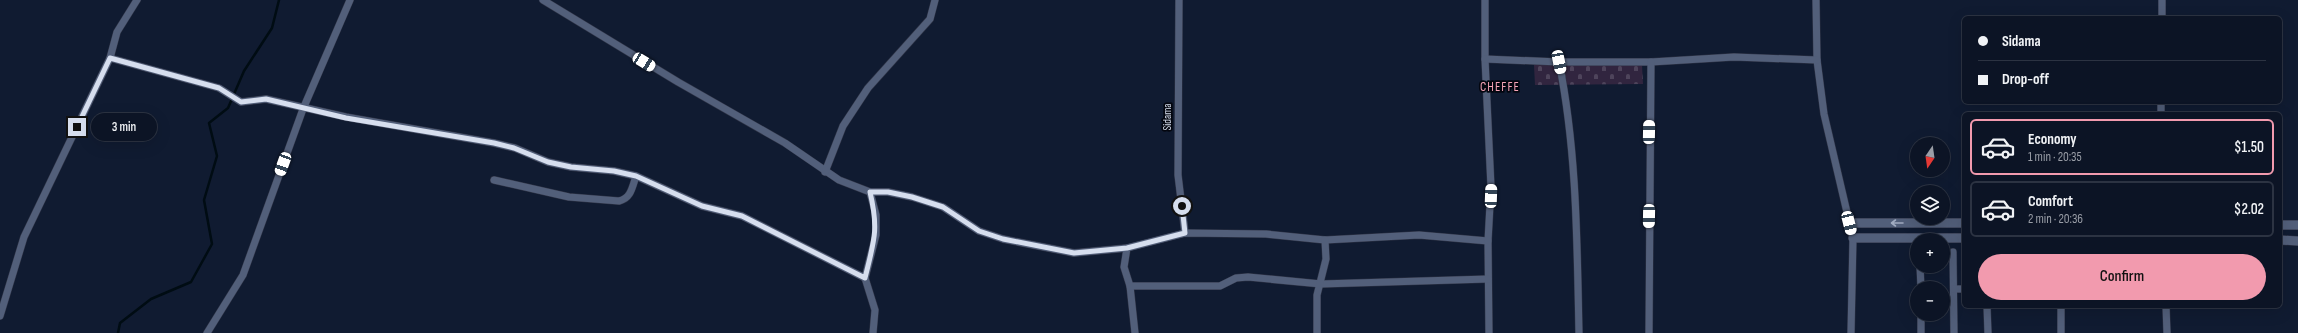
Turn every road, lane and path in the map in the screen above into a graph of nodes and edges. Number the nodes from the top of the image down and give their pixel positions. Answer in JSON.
{"nodes":[{"id":1,"x":137,"y":0,"type":"edge"},
{"id":2,"x":350,"y":0,"type":"edge"},
{"id":3,"x":543,"y":0,"type":"edge"},
{"id":4,"x":935,"y":0,"type":"edge"},
{"id":5,"x":1179,"y":0,"type":"edge"},
{"id":6,"x":1485,"y":0,"type":"edge"},
{"id":7,"x":1816,"y":0,"type":"edge"},
{"id":8,"x":2162,"y":0,"type":"edge"},
{"id":9,"x":2162,"y":16,"type":"edge"},
{"id":10,"x":110,"y":58,"type":"junction"},
{"id":11,"x":1485,"y":59,"type":"junction"},
{"id":12,"x":1817,"y":60,"type":"junction"},
{"id":13,"x":1559,"y":62,"type":"junction"},
{"id":14,"x":1651,"y":62,"type":"junction"},
{"id":15,"x":303,"y":109,"type":"junction"},
{"id":16,"x":825,"y":172,"type":"junction"},
{"id":17,"x":636,"y":176,"type":"junction"},
{"id":18,"x":494,"y":180,"type":"dead end"},
{"id":19,"x":870,"y":192,"type":"junction"},
{"id":20,"x":1849,"y":223,"type":"junction"},
{"id":21,"x":1962,"y":223,"type":"edge"},
{"id":22,"x":2282,"y":225,"type":"edge"},
{"id":23,"x":2298,"y":225,"type":"edge"},
{"id":24,"x":1185,"y":233,"type":"junction"},
{"id":25,"x":1853,"y":238,"type":"junction"},
{"id":26,"x":1962,"y":238,"type":"edge"},
{"id":27,"x":1325,"y":240,"type":"junction"},
{"id":28,"x":2282,"y":240,"type":"edge"},
{"id":29,"x":2298,"y":240,"type":"edge"},
{"id":30,"x":1488,"y":241,"type":"junction"},
{"id":31,"x":1127,"y":248,"type":"junction"},
{"id":32,"x":1953,"y":252,"type":"dead end"},
{"id":33,"x":865,"y":278,"type":"junction"},
{"id":34,"x":1488,"y":279,"type":"junction"},
{"id":35,"x":1321,"y":284,"type":"junction"},
{"id":36,"x":1130,"y":286,"type":"junction"},
{"id":37,"x":1954,"y":289,"type":"junction"},
{"id":38,"x":1962,"y":289,"type":"edge"},
{"id":39,"x":1987,"y":308,"type":"edge"},
{"id":40,"x":2062,"y":308,"type":"edge"},
{"id":41,"x":2166,"y":308,"type":"edge"},
{"id":42,"x":0,"y":316,"type":"edge"},
{"id":43,"x":1921,"y":321,"type":"edge"},
{"id":44,"x":207,"y":333,"type":"edge"},
{"id":45,"x":873,"y":333,"type":"edge"},
{"id":46,"x":1135,"y":333,"type":"edge"},
{"id":47,"x":1318,"y":333,"type":"edge"},
{"id":48,"x":1489,"y":333,"type":"edge"},
{"id":49,"x":1579,"y":333,"type":"edge"},
{"id":50,"x":1649,"y":333,"type":"edge"},
{"id":51,"x":1851,"y":333,"type":"edge"},
{"id":52,"x":1921,"y":333,"type":"edge"},
{"id":53,"x":1954,"y":333,"type":"edge"},
{"id":54,"x":1988,"y":333,"type":"edge"},
{"id":55,"x":2061,"y":333,"type":"edge"},
{"id":56,"x":2167,"y":333,"type":"edge"}],
"edges":[{"from":1,"to":10,"type":"street"},
{"from":2,"to":15,"type":"street"},
{"from":3,"to":16,"type":"street"},
{"from":4,"to":16,"type":"street"},
{"from":5,"to":24,"type":"street","name":"Sidama"},
{"from":6,"to":11,"type":"street"},
{"from":7,"to":12,"type":"street"},
{"from":8,"to":9,"type":"street"},
{"from":10,"to":15,"type":"street"},
{"from":10,"to":42,"type":"street"},
{"from":11,"to":13,"type":"street"},
{"from":11,"to":30,"type":"street"},
{"from":12,"to":14,"type":"street"},
{"from":12,"to":20,"type":"street"},
{"from":13,"to":14,"type":"street"},
{"from":13,"to":49,"type":"street"},
{"from":14,"to":50,"type":"street"},
{"from":15,"to":17,"type":"street"},
{"from":15,"to":44,"type":"street"},
{"from":16,"to":19,"type":"street"},
{"from":17,"to":18,"type":"street"},
{"from":17,"to":33,"type":"street"},
{"from":19,"to":31,"type":"street"},
{"from":19,"to":33,"type":"street"},
{"from":21,"to":20,"type":"street","one_way":true},
{"from":20,"to":25,"type":"street"},
{"from":22,"to":23,"type":"street"},
{"from":24,"to":27,"type":"street"},
{"from":24,"to":31,"type":"street"},
{"from":25,"to":26,"type":"street"},
{"from":25,"to":51,"type":"street"},
{"from":27,"to":30,"type":"street"},
{"from":27,"to":35,"type":"street"},
{"from":28,"to":29,"type":"street"},
{"from":30,"to":34,"type":"street"},
{"from":31,"to":36,"type":"street"},
{"from":32,"to":37,"type":"street"},
{"from":33,"to":45,"type":"street"},
{"from":34,"to":35,"type":"street"},
{"from":34,"to":48,"type":"street"},
{"from":35,"to":36,"type":"street"},
{"from":35,"to":47,"type":"street"},
{"from":36,"to":46,"type":"street"},
{"from":37,"to":38,"type":"street"},
{"from":37,"to":53,"type":"street"},
{"from":39,"to":54,"type":"street"},
{"from":40,"to":55,"type":"street"},
{"from":41,"to":56,"type":"street"},
{"from":43,"to":52,"type":"street"}]}
